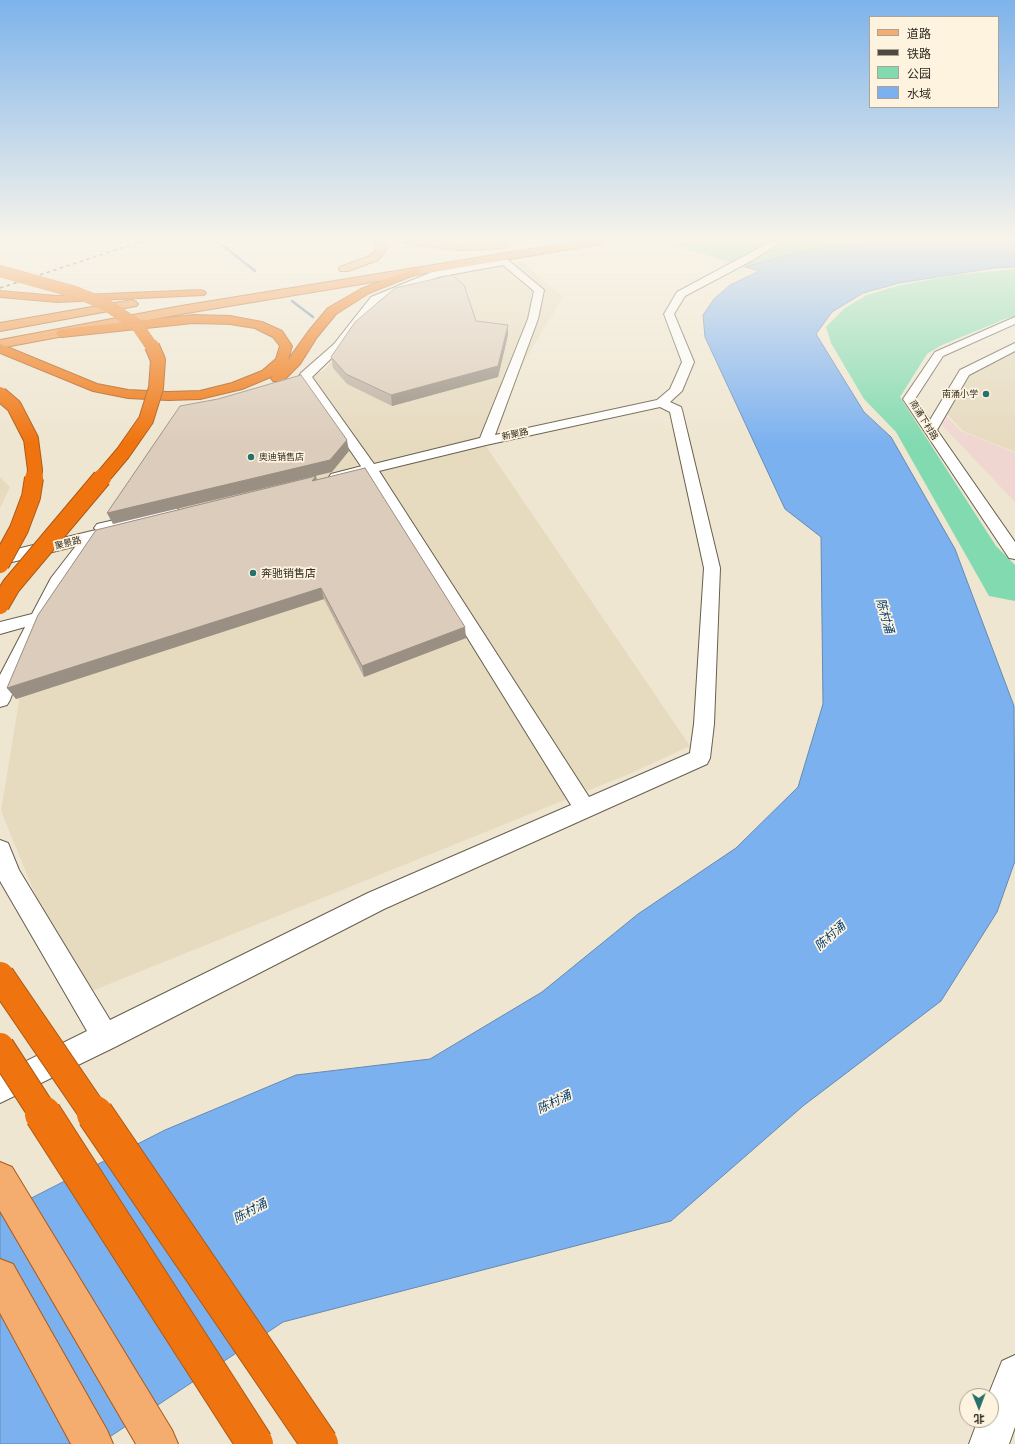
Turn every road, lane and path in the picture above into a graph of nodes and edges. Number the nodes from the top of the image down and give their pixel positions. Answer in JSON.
{"nodes":[{"id":1,"x":112,"y":308,"type":"edge"},
{"id":2,"x":112,"y":308,"type":"edge"},
{"id":3,"x":191,"y":308,"type":"edge"},
{"id":4,"x":336,"y":308,"type":"edge"},
{"id":5,"x":368,"y":308,"type":"edge"},
{"id":6,"x":535,"y":308,"type":"edge"},
{"id":7,"x":672,"y":308,"type":"edge"},
{"id":8,"x":1015,"y":320,"type":"edge"},
{"id":9,"x":0,"y":327,"type":"edge"},
{"id":10,"x":62,"y":333,"type":"junction"},
{"id":11,"x":0,"y":344,"type":"edge"},
{"id":12,"x":1015,"y":346,"type":"edge"},
{"id":13,"x":0,"y":348,"type":"edge"},
{"id":14,"x":0,"y":360,"type":"edge"},
{"id":15,"x":0,"y":394,"type":"edge"},
{"id":16,"x":661,"y":403,"type":"junction"},
{"id":17,"x":930,"y":430,"type":"junction"},
{"id":18,"x":486,"y":441,"type":"junction"},
{"id":19,"x":368,"y":467,"type":"junction"},
{"id":20,"x":322,"y":478,"type":"edge"},
{"id":21,"x":91,"y":537,"type":"junction"},
{"id":22,"x":0,"y":553,"type":"edge"},
{"id":23,"x":1015,"y":554,"type":"edge"},
{"id":24,"x":0,"y":559,"type":"edge"},
{"id":25,"x":0,"y":564,"type":"edge"},
{"id":26,"x":0,"y":605,"type":"edge"},
{"id":27,"x":38,"y":618,"type":"junction"},
{"id":28,"x":0,"y":628,"type":"edge"},
{"id":29,"x":0,"y":700,"type":"edge"},
{"id":30,"x":585,"y":809,"type":"junction"},
{"id":31,"x":0,"y":850,"type":"edge"},
{"id":32,"x":4,"y":875,"type":"edge"},
{"id":33,"x":0,"y":976,"type":"edge"},
{"id":34,"x":105,"y":1037,"type":"junction"},
{"id":35,"x":0,"y":1047,"type":"edge"},
{"id":36,"x":0,"y":1089,"type":"edge"},
{"id":37,"x":0,"y":1179,"type":"edge"},
{"id":38,"x":0,"y":1277,"type":"edge"},
{"id":39,"x":1015,"y":1374,"type":"edge"},
{"id":40,"x":93,"y":1444,"type":"edge"},
{"id":41,"x":158,"y":1444,"type":"edge"},
{"id":42,"x":255,"y":1444,"type":"edge"},
{"id":43,"x":320,"y":1444,"type":"edge"},
{"id":44,"x":989,"y":1444,"type":"edge"}],
"edges":[{"from":1,"to":26,"type":"highway","bridge":true},
{"from":2,"to":9,"type":"highway"},
{"from":3,"to":10,"type":"highway"},
{"from":4,"to":14,"type":"highway"},
{"from":5,"to":19,"type":"street"},
{"from":6,"to":18,"type":"street"},
{"from":7,"to":16,"type":"street"},
{"from":8,"to":17,"type":"street","name":"南涌下村路"},
{"from":10,"to":11,"type":"highway"},
{"from":10,"to":13,"type":"highway"},
{"from":12,"to":17,"type":"street"},
{"from":15,"to":25,"type":"highway","bridge":true},
{"from":16,"to":18,"type":"street","name":"新聚路"},
{"from":16,"to":30,"type":"street"},
{"from":17,"to":23,"type":"street","name":"南涌下村路"},
{"from":18,"to":19,"type":"street","name":"新聚路"},
{"from":19,"to":20,"type":"street"},
{"from":19,"to":30,"type":"street"},
{"from":21,"to":22,"type":"street","name":"聚景路"},
{"from":21,"to":24,"type":"street","name":"聚景路"},
{"from":21,"to":27,"type":"street"},
{"from":27,"to":28,"type":"street"},
{"from":27,"to":29,"type":"street"},
{"from":30,"to":34,"type":"street"},
{"from":31,"to":32,"type":"street"},
{"from":32,"to":34,"type":"street"},
{"from":33,"to":43,"type":"highway","bridge":true},
{"from":34,"to":36,"type":"street"},
{"from":35,"to":42,"type":"highway","bridge":true},
{"from":37,"to":41,"type":"main road"},
{"from":38,"to":40,"type":"main road"},
{"from":39,"to":44,"type":"street"}]}
